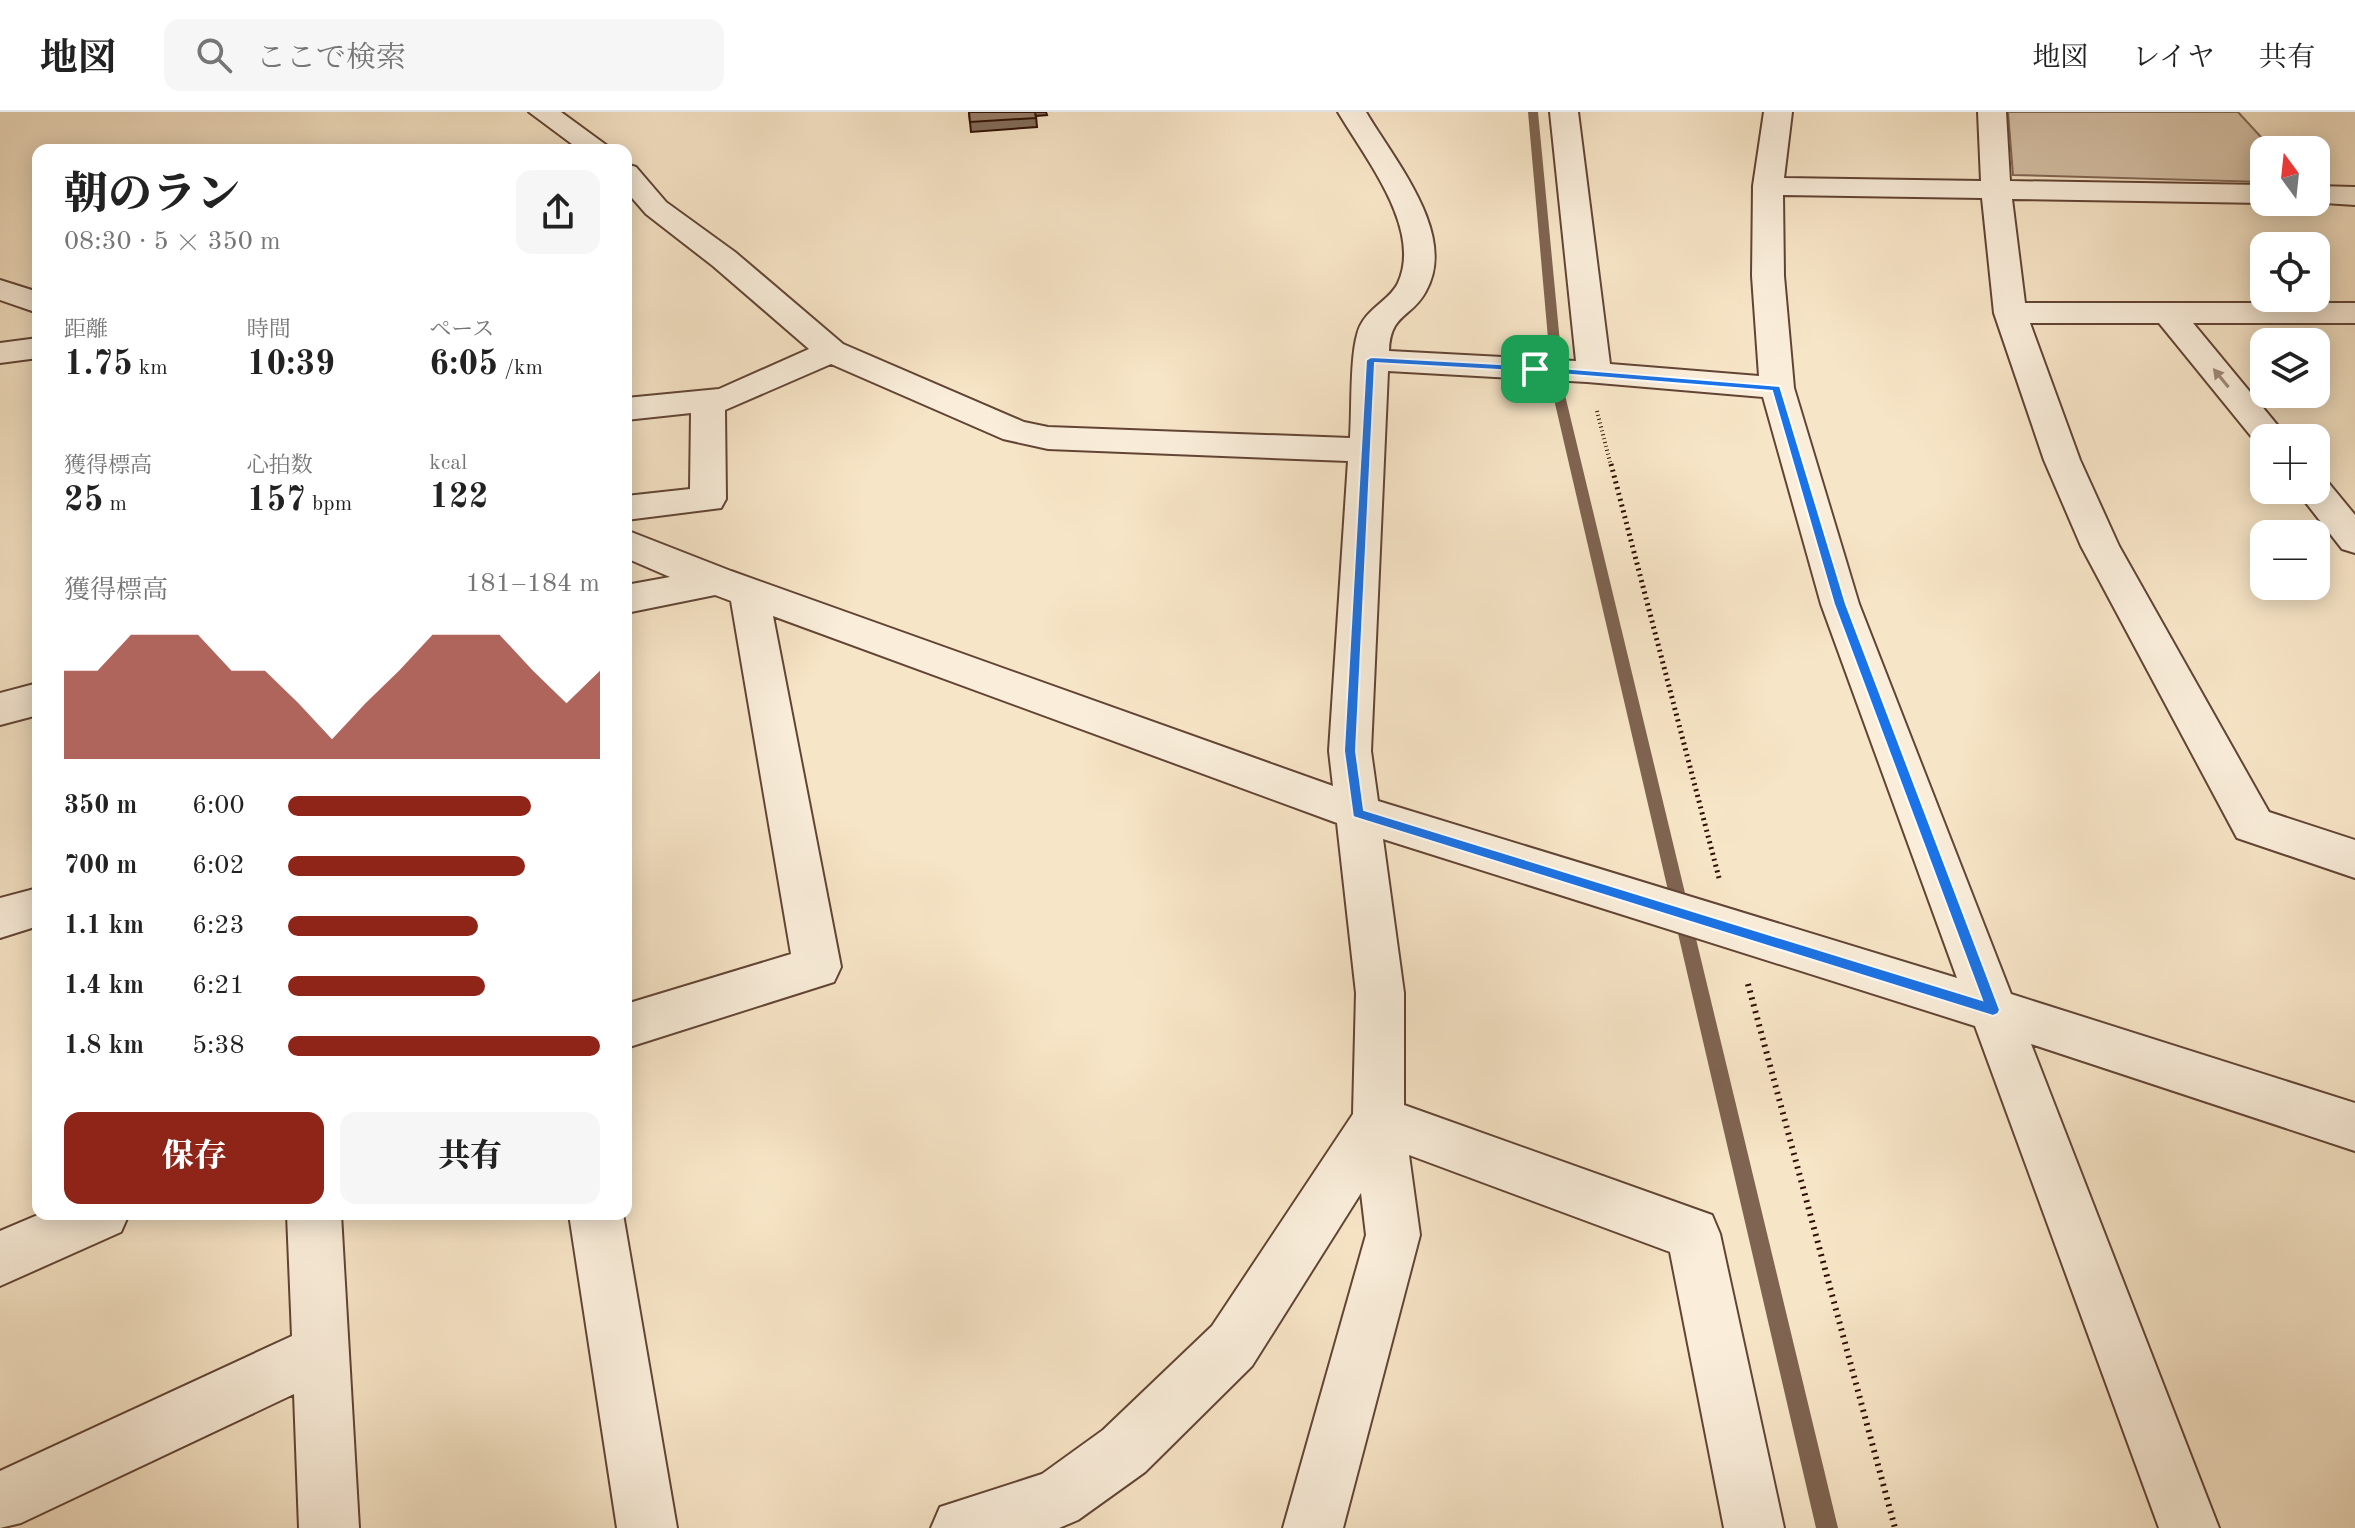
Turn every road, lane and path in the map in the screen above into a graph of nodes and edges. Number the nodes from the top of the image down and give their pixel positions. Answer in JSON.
{"nodes":[{"id":1,"x":543,"y":112,"type":"edge"},
{"id":2,"x":1352,"y":112,"type":"edge"},
{"id":3,"x":1564,"y":112,"type":"edge"},
{"id":4,"x":1778,"y":112,"type":"edge"},
{"id":5,"x":1992,"y":112,"type":"edge"},
{"id":6,"x":590,"y":144,"type":"edge"},
{"id":7,"x":1768,"y":186,"type":"junction"},
{"id":8,"x":632,"y":189,"type":"edge"},
{"id":9,"x":1996,"y":189,"type":"junction"},
{"id":10,"x":2250,"y":194,"type":"edge"},
{"id":11,"x":2330,"y":195,"type":"edge"},
{"id":12,"x":2355,"y":196,"type":"edge"},
{"id":13,"x":641,"y":212,"type":"edge"},
{"id":14,"x":0,"y":289,"type":"edge"},
{"id":15,"x":32,"y":301,"type":"edge"},
{"id":16,"x":2010,"y":313,"type":"junction"},
{"id":17,"x":2168,"y":313,"type":"junction"},
{"id":18,"x":2342,"y":313,"type":"edge"},
{"id":19,"x":2355,"y":342,"type":"edge"},
{"id":20,"x":32,"y":349,"type":"edge"},
{"id":21,"x":831,"y":351,"type":"junction"},
{"id":22,"x":0,"y":353,"type":"edge"},
{"id":23,"x":1371,"y":360,"type":"junction"},
{"id":24,"x":1587,"y":372,"type":"junction"},
{"id":25,"x":1777,"y":388,"type":"junction"},
{"id":26,"x":708,"y":401,"type":"junction"},
{"id":27,"x":632,"y":408,"type":"edge"},
{"id":28,"x":2259,"y":424,"type":"edge"},
{"id":29,"x":1366,"y":450,"type":"junction"},
{"id":30,"x":2325,"y":504,"type":"edge"},
{"id":31,"x":632,"y":507,"type":"edge"},
{"id":32,"x":2355,"y":540,"type":"edge"},
{"id":33,"x":632,"y":545,"type":"edge"},
{"id":34,"x":733,"y":586,"type":"junction"},
{"id":35,"x":632,"y":598,"type":"edge"},
{"id":36,"x":32,"y":701,"type":"edge"},
{"id":37,"x":0,"y":709,"type":"edge"},
{"id":38,"x":1358,"y":813,"type":"junction"},
{"id":39,"x":2355,"y":859,"type":"edge"},
{"id":40,"x":1720,"y":908,"type":"junction"},
{"id":41,"x":32,"y":909,"type":"edge"},
{"id":42,"x":0,"y":918,"type":"edge"},
{"id":43,"x":1746,"y":976,"type":"dead end"},
{"id":44,"x":1993,"y":1010,"type":"junction"},
{"id":45,"x":632,"y":1024,"type":"edge"},
{"id":46,"x":1378,"y":1120,"type":"junction"},
{"id":47,"x":2355,"y":1127,"type":"edge"},
{"id":48,"x":88,"y":1220,"type":"edge"},
{"id":49,"x":314,"y":1220,"type":"edge"},
{"id":50,"x":597,"y":1220,"type":"edge"},
{"id":51,"x":0,"y":1259,"type":"edge"},
{"id":52,"x":321,"y":1352,"type":"junction"},
{"id":53,"x":0,"y":1502,"type":"edge"},
{"id":54,"x":329,"y":1528,"type":"edge"},
{"id":55,"x":647,"y":1528,"type":"edge"},
{"id":56,"x":961,"y":1528,"type":"edge"},
{"id":57,"x":1313,"y":1528,"type":"edge"},
{"id":58,"x":1754,"y":1528,"type":"edge"},
{"id":59,"x":1895,"y":1528,"type":"edge"},
{"id":60,"x":2189,"y":1528,"type":"edge"}],
"edges":[{"from":1,"to":6,"type":"street"},
{"from":2,"to":23,"type":"street"},
{"from":3,"to":24,"type":"street"},
{"from":4,"to":7,"type":"street"},
{"from":5,"to":9,"type":"street"},
{"from":7,"to":9,"type":"street"},
{"from":7,"to":25,"type":"street"},
{"from":8,"to":13,"type":"street"},
{"from":9,"to":10,"type":"street"},
{"from":9,"to":16,"type":"street"},
{"from":11,"to":12,"type":"street"},
{"from":13,"to":21,"type":"street"},
{"from":14,"to":15,"type":"street"},
{"from":16,"to":17,"type":"street"},
{"from":16,"to":39,"type":"street"},
{"from":17,"to":18,"type":"street"},
{"from":28,"to":17,"type":"street","one_way":true},
{"from":18,"to":19,"type":"street"},
{"from":20,"to":22,"type":"street"},
{"from":21,"to":26,"type":"street"},
{"from":21,"to":29,"type":"street"},
{"from":23,"to":24,"type":"street"},
{"from":23,"to":29,"type":"street"},
{"from":24,"to":25,"type":"street"},
{"from":24,"to":40,"type":"path"},
{"from":25,"to":44,"type":"street"},
{"from":26,"to":27,"type":"street"},
{"from":26,"to":31,"type":"street"},
{"from":29,"to":38,"type":"street"},
{"from":30,"to":32,"type":"street"},
{"from":33,"to":34,"type":"street"},
{"from":34,"to":35,"type":"street"},
{"from":34,"to":38,"type":"street"},
{"from":34,"to":45,"type":"street"},
{"from":36,"to":37,"type":"street"},
{"from":38,"to":40,"type":"street"},
{"from":38,"to":46,"type":"street"},
{"from":40,"to":44,"type":"street"},
{"from":41,"to":42,"type":"street"},
{"from":43,"to":59,"type":"path"},
{"from":44,"to":47,"type":"street"},
{"from":44,"to":60,"type":"street"},
{"from":46,"to":56,"type":"street"},
{"from":46,"to":57,"type":"street"},
{"from":46,"to":58,"type":"street"},
{"from":48,"to":51,"type":"street"},
{"from":49,"to":52,"type":"street"},
{"from":50,"to":55,"type":"street"},
{"from":52,"to":53,"type":"street"},
{"from":52,"to":54,"type":"street"}]}
